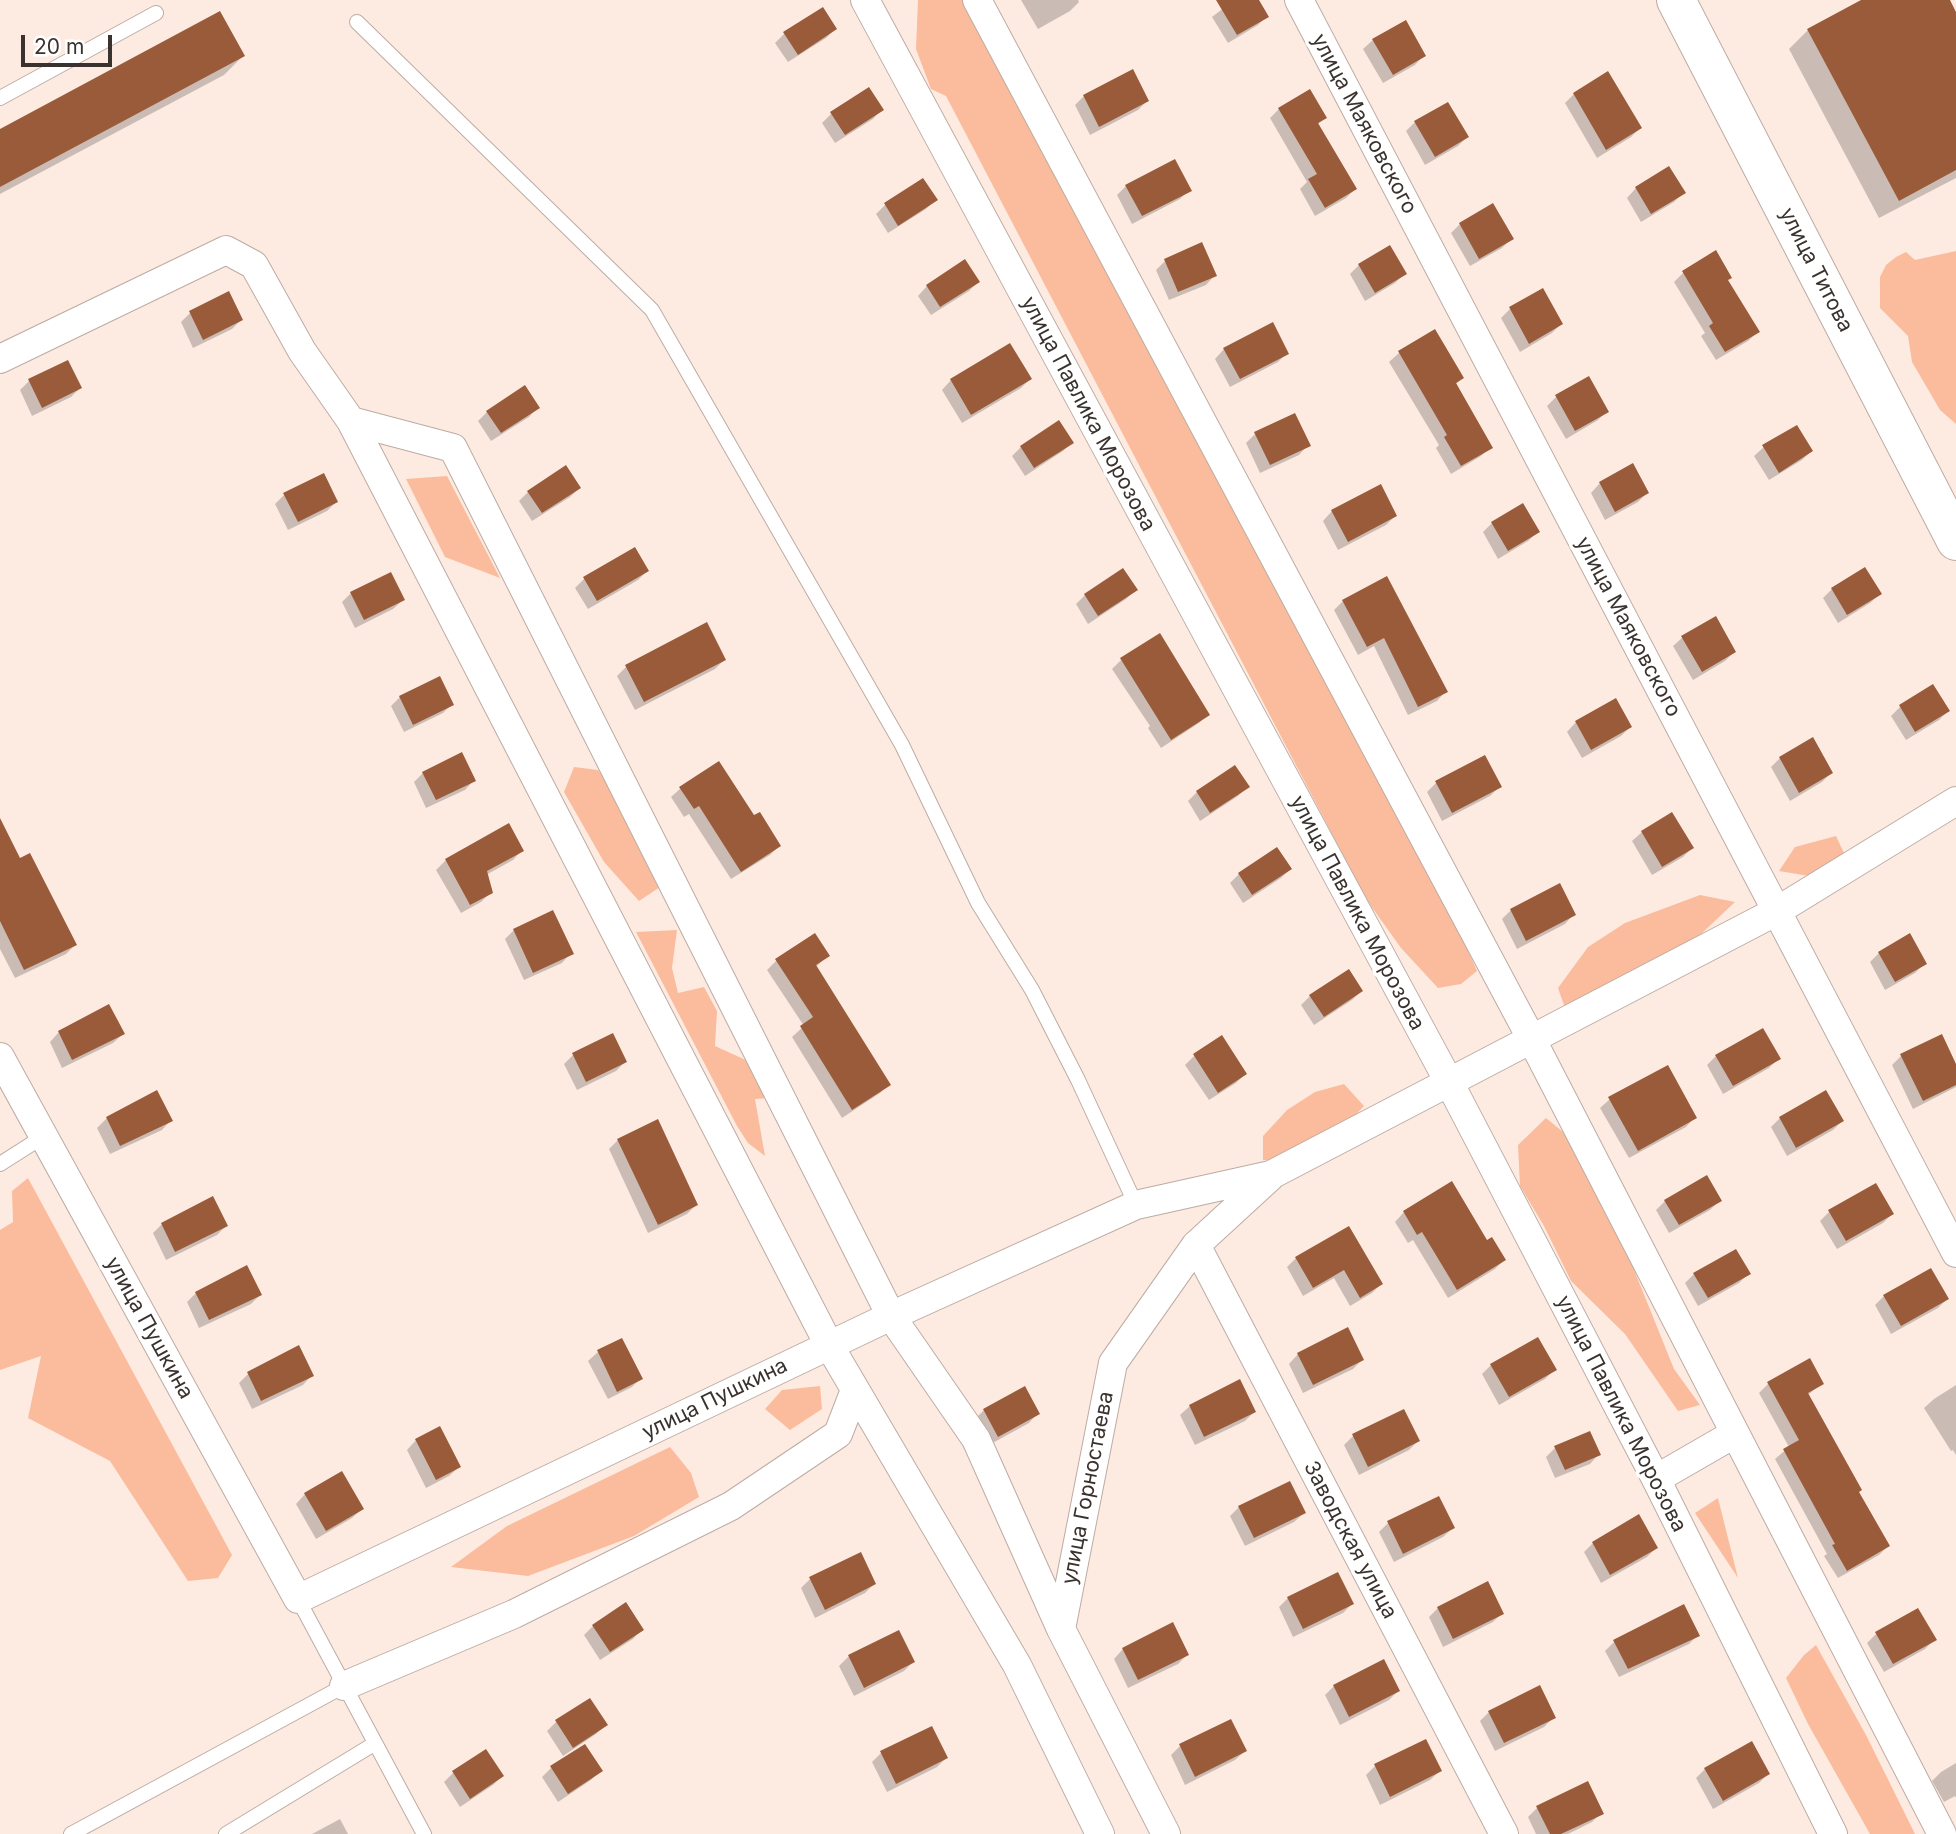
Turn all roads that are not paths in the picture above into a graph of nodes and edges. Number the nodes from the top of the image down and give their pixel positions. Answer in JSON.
{"nodes":[{"id":1,"x":865,"y":0,"type":"edge"},
{"id":2,"x":977,"y":0,"type":"edge"},
{"id":3,"x":1299,"y":0,"type":"edge"},
{"id":4,"x":1676,"y":0,"type":"edge"},
{"id":5,"x":156,"y":13,"type":"dead end"},
{"id":6,"x":357,"y":22,"type":"dead end"},
{"id":7,"x":0,"y":98,"type":"edge"},
{"id":8,"x":0,"y":359,"type":"edge"},
{"id":9,"x":351,"y":421,"type":"junction"},
{"id":10,"x":1956,"y":541,"type":"edge"},
{"id":11,"x":1956,"y":801,"type":"edge"},
{"id":12,"x":1777,"y":911,"type":"junction"},
{"id":13,"x":1531,"y":1038,"type":"junction"},
{"id":14,"x":0,"y":1056,"type":"edge"},
{"id":15,"x":1448,"y":1082,"type":"junction"},
{"id":16,"x":44,"y":1136,"type":"junction"},
{"id":17,"x":0,"y":1164,"type":"edge"},
{"id":18,"x":1271,"y":1175,"type":"junction"},
{"id":19,"x":1136,"y":1205,"type":"junction"},
{"id":20,"x":1196,"y":1245,"type":"junction"},
{"id":21,"x":1956,"y":1254,"type":"edge"},
{"id":22,"x":891,"y":1316,"type":"junction"},
{"id":23,"x":829,"y":1345,"type":"junction"},
{"id":24,"x":855,"y":1390,"type":"junction"},
{"id":25,"x":1734,"y":1434,"type":"junction"},
{"id":26,"x":1656,"y":1479,"type":"junction"},
{"id":27,"x":298,"y":1599,"type":"junction"},
{"id":28,"x":1061,"y":1629,"type":"junction"},
{"id":29,"x":344,"y":1686,"type":"junction"},
{"id":30,"x":374,"y":1744,"type":"junction"},
{"id":31,"x":71,"y":1834,"type":"edge"},
{"id":32,"x":226,"y":1834,"type":"edge"},
{"id":33,"x":424,"y":1834,"type":"edge"},
{"id":34,"x":1100,"y":1834,"type":"edge"},
{"id":35,"x":1166,"y":1834,"type":"edge"},
{"id":36,"x":1504,"y":1834,"type":"edge"},
{"id":37,"x":1833,"y":1834,"type":"edge"},
{"id":38,"x":1942,"y":1834,"type":"edge"}],
"edges":[{"from":1,"to":15,"type":"street","name":"улица Павлика Морозова"},
{"from":2,"to":13,"type":"street"},
{"from":3,"to":12,"type":"street","name":"улица Маяковского"},
{"from":4,"to":10,"type":"main road","name":"улица Титова"},
{"from":5,"to":7,"type":"lane"},
{"from":6,"to":19,"type":"lane"},
{"from":8,"to":9,"type":"street"},
{"from":9,"to":22,"type":"street"},
{"from":9,"to":23,"type":"street"},
{"from":11,"to":12,"type":"street"},
{"from":12,"to":13,"type":"street"},
{"from":12,"to":21,"type":"street","name":"улица Маяковского"},
{"from":13,"to":15,"type":"street"},
{"from":13,"to":25,"type":"street"},
{"from":14,"to":16,"type":"street","name":"улица Пушкина"},
{"from":15,"to":18,"type":"street"},
{"from":15,"to":26,"type":"street","name":"улица Павлика Морозова"},
{"from":16,"to":17,"type":"lane"},
{"from":16,"to":27,"type":"street","name":"улица Пушкина"},
{"from":18,"to":19,"type":"street","name":"улица Пушкина"},
{"from":18,"to":20,"type":"street","name":"улица Горностаева"},
{"from":19,"to":22,"type":"street","name":"улица Пушкина"},
{"from":20,"to":28,"type":"street","name":"улица Горностаева"},
{"from":20,"to":36,"type":"street","name":"Заводская улица"},
{"from":22,"to":23,"type":"street","name":"улица Пушкина"},
{"from":22,"to":28,"type":"street"},
{"from":23,"to":24,"type":"street"},
{"from":23,"to":27,"type":"street","name":"улица Пушкина"},
{"from":24,"to":29,"type":"street"},
{"from":24,"to":34,"type":"street"},
{"from":25,"to":26,"type":"street"},
{"from":25,"to":38,"type":"street"},
{"from":26,"to":37,"type":"street","name":"улица Павлика Морозова"},
{"from":27,"to":29,"type":"lane","name":"улица Пушкина"},
{"from":28,"to":35,"type":"street"},
{"from":29,"to":30,"type":"lane","name":"улица Пушкина"},
{"from":29,"to":31,"type":"lane"},
{"from":30,"to":32,"type":"lane"},
{"from":30,"to":33,"type":"lane","name":"улица Пушкина"}]}
